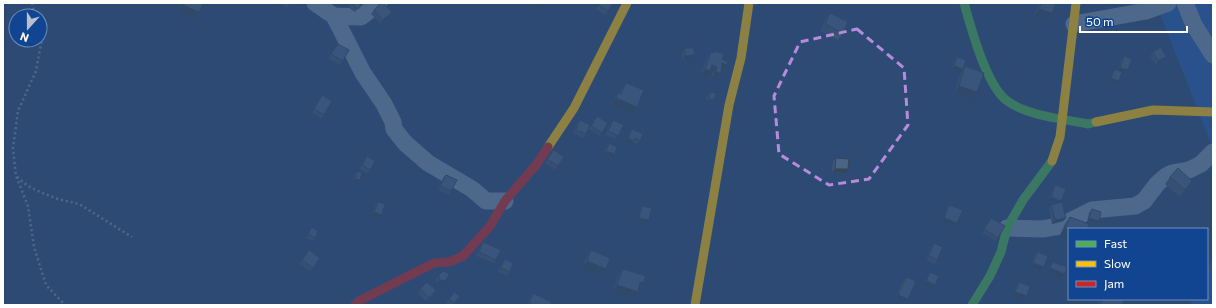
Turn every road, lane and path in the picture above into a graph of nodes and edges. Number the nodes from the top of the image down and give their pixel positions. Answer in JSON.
{"nodes":[{"id":1,"x":315,"y":3,"type":"edge"},
{"id":2,"x":379,"y":3,"type":"edge"},
{"id":3,"x":627,"y":3,"type":"edge"},
{"id":4,"x":749,"y":3,"type":"edge"},
{"id":5,"x":964,"y":3,"type":"edge"},
{"id":6,"x":1076,"y":3,"type":"edge"},
{"id":7,"x":1168,"y":3,"type":"edge"},
{"id":8,"x":1185,"y":3,"type":"edge"},
{"id":9,"x":334,"y":16,"type":"junction"},
{"id":10,"x":1074,"y":24,"type":"junction"},
{"id":11,"x":40,"y":48,"type":"edge"},
{"id":12,"x":1213,"y":55,"type":"edge"},
{"id":13,"x":1213,"y":112,"type":"edge"},
{"id":14,"x":1062,"y":118,"type":"junction"},
{"id":15,"x":1213,"y":152,"type":"edge"},
{"id":16,"x":16,"y":176,"type":"junction"},
{"id":17,"x":505,"y":201,"type":"junction"},
{"id":18,"x":1006,"y":228,"type":"junction"},
{"id":19,"x":132,"y":237,"type":"dead end"},
{"id":20,"x":65,"y":305,"type":"edge"},
{"id":21,"x":355,"y":305,"type":"edge"},
{"id":22,"x":695,"y":305,"type":"edge"},
{"id":23,"x":972,"y":305,"type":"edge"}],
"edges":[{"from":1,"to":9,"type":"street"},
{"from":2,"to":9,"type":"street"},
{"from":3,"to":17,"type":"street"},
{"from":4,"to":22,"type":"street"},
{"from":5,"to":14,"type":"street"},
{"from":6,"to":10,"type":"street"},
{"from":7,"to":10,"type":"street"},
{"from":8,"to":12,"type":"street"},
{"from":9,"to":17,"type":"street"},
{"from":10,"to":14,"type":"street"},
{"from":11,"to":16,"type":"path"},
{"from":13,"to":14,"type":"street"},
{"from":14,"to":18,"type":"street"},
{"from":15,"to":18,"type":"street"},
{"from":16,"to":19,"type":"path"},
{"from":16,"to":20,"type":"path"},
{"from":17,"to":21,"type":"street"},
{"from":18,"to":23,"type":"street"}]}
